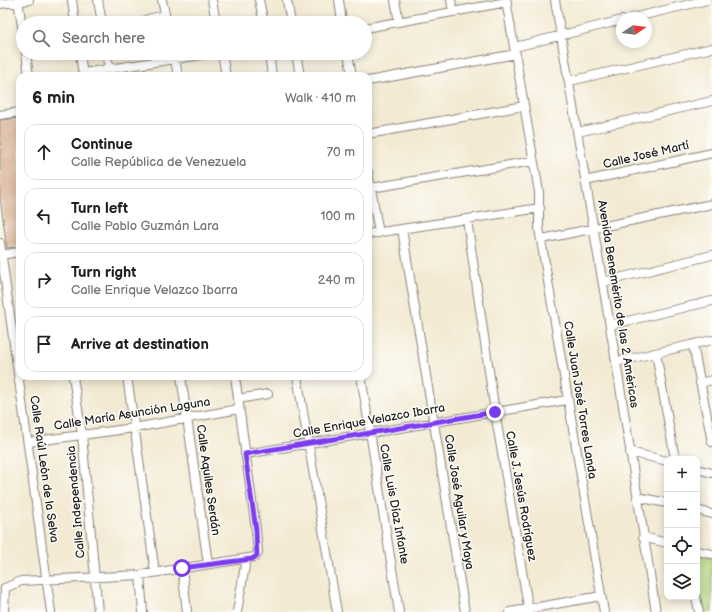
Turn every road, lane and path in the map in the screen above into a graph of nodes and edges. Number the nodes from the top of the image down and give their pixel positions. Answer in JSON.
{"nodes":[{"id":1,"x":29,"y":0,"type":"edge"},
{"id":2,"x":72,"y":0,"type":"edge"},
{"id":3,"x":98,"y":0,"type":"edge"},
{"id":4,"x":162,"y":0,"type":"edge"},
{"id":5,"x":212,"y":0,"type":"edge"},
{"id":6,"x":259,"y":0,"type":"edge"},
{"id":7,"x":287,"y":0,"type":"edge"},
{"id":8,"x":338,"y":0,"type":"edge"},
{"id":9,"x":395,"y":0,"type":"edge"},
{"id":10,"x":451,"y":0,"type":"edge"},
{"id":11,"x":555,"y":0,"type":"edge"},
{"id":12,"x":707,"y":0,"type":"edge"},
{"id":13,"x":18,"y":1,"type":"edge"},
{"id":14,"x":506,"y":1,"type":"edge"},
{"id":15,"x":0,"y":4,"type":"edge"},
{"id":16,"x":453,"y":12,"type":"junction"},
{"id":17,"x":652,"y":13,"type":"edge"},
{"id":18,"x":20,"y":16,"type":"edge"},
{"id":19,"x":74,"y":16,"type":"edge"},
{"id":20,"x":101,"y":16,"type":"edge"},
{"id":21,"x":165,"y":16,"type":"edge"},
{"id":22,"x":215,"y":16,"type":"edge"},
{"id":23,"x":262,"y":16,"type":"edge"},
{"id":24,"x":290,"y":16,"type":"edge"},
{"id":25,"x":341,"y":16,"type":"edge"},
{"id":26,"x":399,"y":22,"type":"junction"},
{"id":27,"x":616,"y":22,"type":"edge"},
{"id":28,"x":372,"y":27,"type":"edge"},
{"id":29,"x":562,"y":35,"type":"junction"},
{"id":30,"x":712,"y":48,"type":"edge"},
{"id":31,"x":515,"y":50,"type":"junction"},
{"id":32,"x":27,"y":60,"type":"edge"},
{"id":33,"x":81,"y":60,"type":"edge"},
{"id":34,"x":107,"y":60,"type":"edge"},
{"id":35,"x":152,"y":60,"type":"edge"},
{"id":36,"x":175,"y":60,"type":"edge"},
{"id":37,"x":223,"y":60,"type":"edge"},
{"id":38,"x":270,"y":60,"type":"edge"},
{"id":39,"x":297,"y":60,"type":"edge"},
{"id":40,"x":349,"y":60,"type":"edge"},
{"id":41,"x":109,"y":68,"type":"junction"},
{"id":42,"x":28,"y":72,"type":"edge"},
{"id":43,"x":83,"y":72,"type":"edge"},
{"id":44,"x":94,"y":72,"type":"edge"},
{"id":45,"x":177,"y":72,"type":"edge"},
{"id":46,"x":225,"y":72,"type":"edge"},
{"id":47,"x":271,"y":72,"type":"edge"},
{"id":48,"x":299,"y":72,"type":"edge"},
{"id":49,"x":351,"y":72,"type":"edge"},
{"id":50,"x":372,"y":80,"type":"edge"},
{"id":51,"x":570,"y":81,"type":"junction"},
{"id":52,"x":712,"y":101,"type":"edge"},
{"id":53,"x":524,"y":106,"type":"junction"},
{"id":54,"x":16,"y":112,"type":"edge"},
{"id":55,"x":0,"y":114,"type":"edge"},
{"id":56,"x":578,"y":132,"type":"junction"},
{"id":57,"x":372,"y":133,"type":"edge"},
{"id":58,"x":712,"y":153,"type":"edge"},
{"id":59,"x":533,"y":161,"type":"junction"},
{"id":60,"x":586,"y":181,"type":"junction"},
{"id":61,"x":372,"y":188,"type":"edge"},
{"id":62,"x":372,"y":194,"type":"edge"},
{"id":63,"x":712,"y":204,"type":"edge"},
{"id":64,"x":540,"y":208,"type":"junction"},
{"id":65,"x":466,"y":220,"type":"junction"},
{"id":66,"x":402,"y":229,"type":"junction"},
{"id":67,"x":594,"y":230,"type":"junction"},
{"id":68,"x":379,"y":233,"type":"junction"},
{"id":69,"x":372,"y":234,"type":"edge"},
{"id":70,"x":542,"y":239,"type":"junction"},
{"id":71,"x":0,"y":243,"type":"edge"},
{"id":72,"x":16,"y":252,"type":"edge"},
{"id":73,"x":1,"y":254,"type":"edge"},
{"id":74,"x":712,"y":255,"type":"edge"},
{"id":75,"x":603,"y":282,"type":"junction"},
{"id":76,"x":712,"y":301,"type":"edge"},
{"id":77,"x":610,"y":324,"type":"junction"},
{"id":78,"x":712,"y":340,"type":"edge"},
{"id":79,"x":693,"y":345,"type":"junction"},
{"id":80,"x":656,"y":353,"type":"junction"},
{"id":81,"x":16,"y":355,"type":"edge"},
{"id":82,"x":616,"y":362,"type":"junction"},
{"id":83,"x":20,"y":380,"type":"edge"},
{"id":84,"x":74,"y":380,"type":"edge"},
{"id":85,"x":128,"y":380,"type":"edge"},
{"id":86,"x":181,"y":380,"type":"edge"},
{"id":87,"x":236,"y":380,"type":"edge"},
{"id":88,"x":298,"y":380,"type":"edge"},
{"id":89,"x":362,"y":380,"type":"edge"},
{"id":90,"x":712,"y":380,"type":"edge"},
{"id":91,"x":700,"y":383,"type":"junction"},
{"id":92,"x":268,"y":394,"type":"dead end"},
{"id":93,"x":238,"y":399,"type":"junction"},
{"id":94,"x":568,"y":400,"type":"junction"},
{"id":95,"x":239,"y":409,"type":"junction"},
{"id":96,"x":495,"y":412,"type":"junction"},
{"id":97,"x":186,"y":418,"type":"junction"},
{"id":98,"x":710,"y":421,"type":"edge"},
{"id":99,"x":433,"y":422,"type":"junction"},
{"id":100,"x":134,"y":428,"type":"junction"},
{"id":101,"x":370,"y":433,"type":"junction"},
{"id":102,"x":82,"y":436,"type":"junction"},
{"id":103,"x":29,"y":442,"type":"junction"},
{"id":104,"x":712,"y":442,"type":"edge"},
{"id":105,"x":308,"y":443,"type":"junction"},
{"id":106,"x":630,"y":452,"type":"junction"},
{"id":107,"x":245,"y":454,"type":"junction"},
{"id":108,"x":674,"y":456,"type":"edge"},
{"id":109,"x":664,"y":460,"type":"edge"},
{"id":110,"x":700,"y":470,"type":"edge"},
{"id":111,"x":712,"y":473,"type":"edge"},
{"id":112,"x":637,"y":497,"type":"junction"},
{"id":113,"x":664,"y":502,"type":"edge"},
{"id":114,"x":700,"y":511,"type":"edge"},
{"id":115,"x":712,"y":514,"type":"edge"},
{"id":116,"x":643,"y":536,"type":"junction"},
{"id":117,"x":664,"y":542,"type":"edge"},
{"id":118,"x":700,"y":552,"type":"edge"},
{"id":119,"x":712,"y":554,"type":"edge"},
{"id":120,"x":246,"y":560,"type":"junction"},
{"id":121,"x":208,"y":564,"type":"junction"},
{"id":122,"x":182,"y":568,"type":"junction"},
{"id":123,"x":155,"y":572,"type":"junction"},
{"id":124,"x":140,"y":575,"type":"junction"},
{"id":125,"x":94,"y":578,"type":"junction"},
{"id":126,"x":48,"y":580,"type":"junction"},
{"id":127,"x":3,"y":587,"type":"edge"},
{"id":128,"x":601,"y":596,"type":"junction"},
{"id":129,"x":697,"y":600,"type":"edge"},
{"id":130,"x":528,"y":611,"type":"edge"},
{"id":131,"x":4,"y":612,"type":"edge"},
{"id":132,"x":51,"y":612,"type":"edge"},
{"id":133,"x":98,"y":612,"type":"edge"},
{"id":134,"x":143,"y":612,"type":"edge"},
{"id":135,"x":187,"y":612,"type":"edge"},
{"id":136,"x":237,"y":612,"type":"edge"},
{"id":137,"x":337,"y":612,"type":"edge"},
{"id":138,"x":400,"y":612,"type":"edge"},
{"id":139,"x":464,"y":612,"type":"edge"},
{"id":140,"x":510,"y":612,"type":"edge"},
{"id":141,"x":604,"y":612,"type":"edge"},
{"id":142,"x":656,"y":612,"type":"edge"},
{"id":143,"x":699,"y":612,"type":"edge"}],
"edges":[{"from":1,"to":13,"type":"street"},
{"from":2,"to":19,"type":"street"},
{"from":3,"to":20,"type":"street"},
{"from":4,"to":21,"type":"street"},
{"from":5,"to":22,"type":"street"},
{"from":6,"to":23,"type":"street"},
{"from":7,"to":24,"type":"street"},
{"from":8,"to":25,"type":"street"},
{"from":9,"to":26,"type":"street"},
{"from":10,"to":16,"type":"street"},
{"from":11,"to":29,"type":"street","name":"Avenida Benemérito de las 2 Américas"},
{"from":12,"to":17,"type":"street"},
{"from":13,"to":15,"type":"street"},
{"from":13,"to":18,"type":"street"},
{"from":14,"to":16,"type":"street"},
{"from":14,"to":31,"type":"street","name":"Calle Juan José Torres Landa"},
{"from":16,"to":26,"type":"street"},
{"from":26,"to":28,"type":"street"},
{"from":27,"to":29,"type":"street"},
{"from":29,"to":31,"type":"street"},
{"from":29,"to":51,"type":"street","name":"Avenida Benemérito de las 2 Américas"},
{"from":30,"to":51,"type":"street"},
{"from":31,"to":50,"type":"street"},
{"from":31,"to":53,"type":"street","name":"Calle Juan José Torres Landa"},
{"from":32,"to":42,"type":"street"},
{"from":33,"to":43,"type":"street"},
{"from":34,"to":41,"type":"street"},
{"from":35,"to":41,"type":"street"},
{"from":36,"to":45,"type":"street"},
{"from":37,"to":46,"type":"street"},
{"from":38,"to":47,"type":"street"},
{"from":39,"to":48,"type":"street"},
{"from":40,"to":49,"type":"street"},
{"from":41,"to":44,"type":"street"},
{"from":51,"to":56,"type":"street","name":"Avenida Benemérito de las 2 Américas"},
{"from":52,"to":56,"type":"street"},
{"from":53,"to":57,"type":"street"},
{"from":53,"to":59,"type":"street","name":"Calle Juan José Torres Landa"},
{"from":54,"to":55,"type":"street"},
{"from":56,"to":60,"type":"street","name":"Avenida Benemérito de las 2 Américas"},
{"from":58,"to":60,"type":"street","name":"Calle José Martí"},
{"from":59,"to":61,"type":"street"},
{"from":59,"to":64,"type":"street","name":"Calle Juan José Torres Landa"},
{"from":60,"to":67,"type":"street","name":"Avenida Benemérito de las 2 Américas"},
{"from":62,"to":68,"type":"street"},
{"from":63,"to":67,"type":"street"},
{"from":64,"to":65,"type":"street"},
{"from":64,"to":70,"type":"street","name":"Calle Juan José Torres Landa"},
{"from":65,"to":66,"type":"street"},
{"from":65,"to":96,"type":"street","name":"Calle J. Jesús Rodríguez"},
{"from":66,"to":68,"type":"street"},
{"from":66,"to":99,"type":"street","name":"Calle José Aguilar y Maya"},
{"from":67,"to":70,"type":"street"},
{"from":67,"to":75,"type":"street","name":"Avenida Benemérito de las 2 Américas"},
{"from":68,"to":69,"type":"street"},
{"from":70,"to":94,"type":"street","name":"Calle Juan José Torres Landa"},
{"from":71,"to":73,"type":"street","name":"Calle Raúl León de la Selva"},
{"from":72,"to":73,"type":"street"},
{"from":73,"to":81,"type":"street","name":"Calle Raúl León de la Selva"},
{"from":74,"to":75,"type":"street"},
{"from":75,"to":77,"type":"street","name":"Avenida Benemérito de las 2 Américas"},
{"from":76,"to":77,"type":"street"},
{"from":77,"to":82,"type":"street","name":"Avenida Benemérito de las 2 Américas"},
{"from":78,"to":79,"type":"street"},
{"from":79,"to":80,"type":"street"},
{"from":79,"to":91,"type":"street"},
{"from":80,"to":82,"type":"street"},
{"from":80,"to":108,"type":"street"},
{"from":82,"to":106,"type":"street","name":"Avenida Benemérito de las 2 Américas"},
{"from":83,"to":103,"type":"street","name":"Calle Raúl León de la Selva"},
{"from":84,"to":102,"type":"street","name":"Calle Independencia"},
{"from":85,"to":100,"type":"street"},
{"from":86,"to":97,"type":"street","name":"Calle Aquiles Serdán"},
{"from":87,"to":93,"type":"street"},
{"from":88,"to":105,"type":"street"},
{"from":89,"to":101,"type":"street","name":"Calle Luis Díaz Infante"},
{"from":90,"to":91,"type":"street"},
{"from":91,"to":98,"type":"street"},
{"from":92,"to":93,"type":"street"},
{"from":93,"to":95,"type":"street"},
{"from":94,"to":96,"type":"street","name":"Calle Enrique Velazco Ibarra"},
{"from":94,"to":128,"type":"street","name":"Calle Juan José Torres Landa"},
{"from":95,"to":97,"type":"street","name":"Calle María Asunción Laguna"},
{"from":95,"to":107,"type":"street"},
{"from":96,"to":99,"type":"street","name":"Calle Enrique Velazco Ibarra"},
{"from":96,"to":130,"type":"street","name":"Calle J. Jesús Rodríguez"},
{"from":97,"to":100,"type":"street","name":"Calle María Asunción Laguna"},
{"from":97,"to":121,"type":"street","name":"Calle Aquiles Serdán"},
{"from":98,"to":104,"type":"street"},
{"from":99,"to":101,"type":"street","name":"Calle Enrique Velazco Ibarra"},
{"from":99,"to":139,"type":"street","name":"Calle José Aguilar y Maya"},
{"from":100,"to":102,"type":"street","name":"Calle María Asunción Laguna"},
{"from":100,"to":123,"type":"street"},
{"from":101,"to":105,"type":"street","name":"Calle Enrique Velazco Ibarra"},
{"from":101,"to":138,"type":"street","name":"Calle Luis Díaz Infante"},
{"from":102,"to":103,"type":"street","name":"Calle María Asunción Laguna"},
{"from":102,"to":125,"type":"street","name":"Calle Independencia"},
{"from":103,"to":126,"type":"street","name":"Calle Raúl León de la Selva"},
{"from":105,"to":107,"type":"street","name":"Calle Enrique Velazco Ibarra"},
{"from":105,"to":137,"type":"street"},
{"from":106,"to":109,"type":"street"},
{"from":106,"to":112,"type":"street","name":"Avenida Benemérito de las 2 Américas"},
{"from":107,"to":120,"type":"street"},
{"from":110,"to":111,"type":"street"},
{"from":112,"to":113,"type":"street"},
{"from":112,"to":116,"type":"street","name":"Avenida Benemérito de las 2 Américas"},
{"from":114,"to":115,"type":"street"},
{"from":116,"to":117,"type":"street"},
{"from":116,"to":142,"type":"street","name":"Avenida Benemérito de las 2 Américas"},
{"from":118,"to":119,"type":"street"},
{"from":120,"to":121,"type":"street"},
{"from":120,"to":136,"type":"street"},
{"from":121,"to":122,"type":"street"},
{"from":122,"to":123,"type":"street"},
{"from":122,"to":135,"type":"street"},
{"from":123,"to":124,"type":"street"},
{"from":124,"to":125,"type":"street"},
{"from":124,"to":134,"type":"street"},
{"from":125,"to":126,"type":"street"},
{"from":125,"to":133,"type":"street","name":"Calle Independencia"},
{"from":126,"to":127,"type":"street"},
{"from":126,"to":132,"type":"street","name":"Calle Raúl León de la Selva"},
{"from":127,"to":131,"type":"street"},
{"from":128,"to":130,"type":"street"},
{"from":128,"to":141,"type":"street","name":"Calle Juan José Torres Landa"},
{"from":129,"to":143,"type":"street"},
{"from":130,"to":140,"type":"street"}]}
